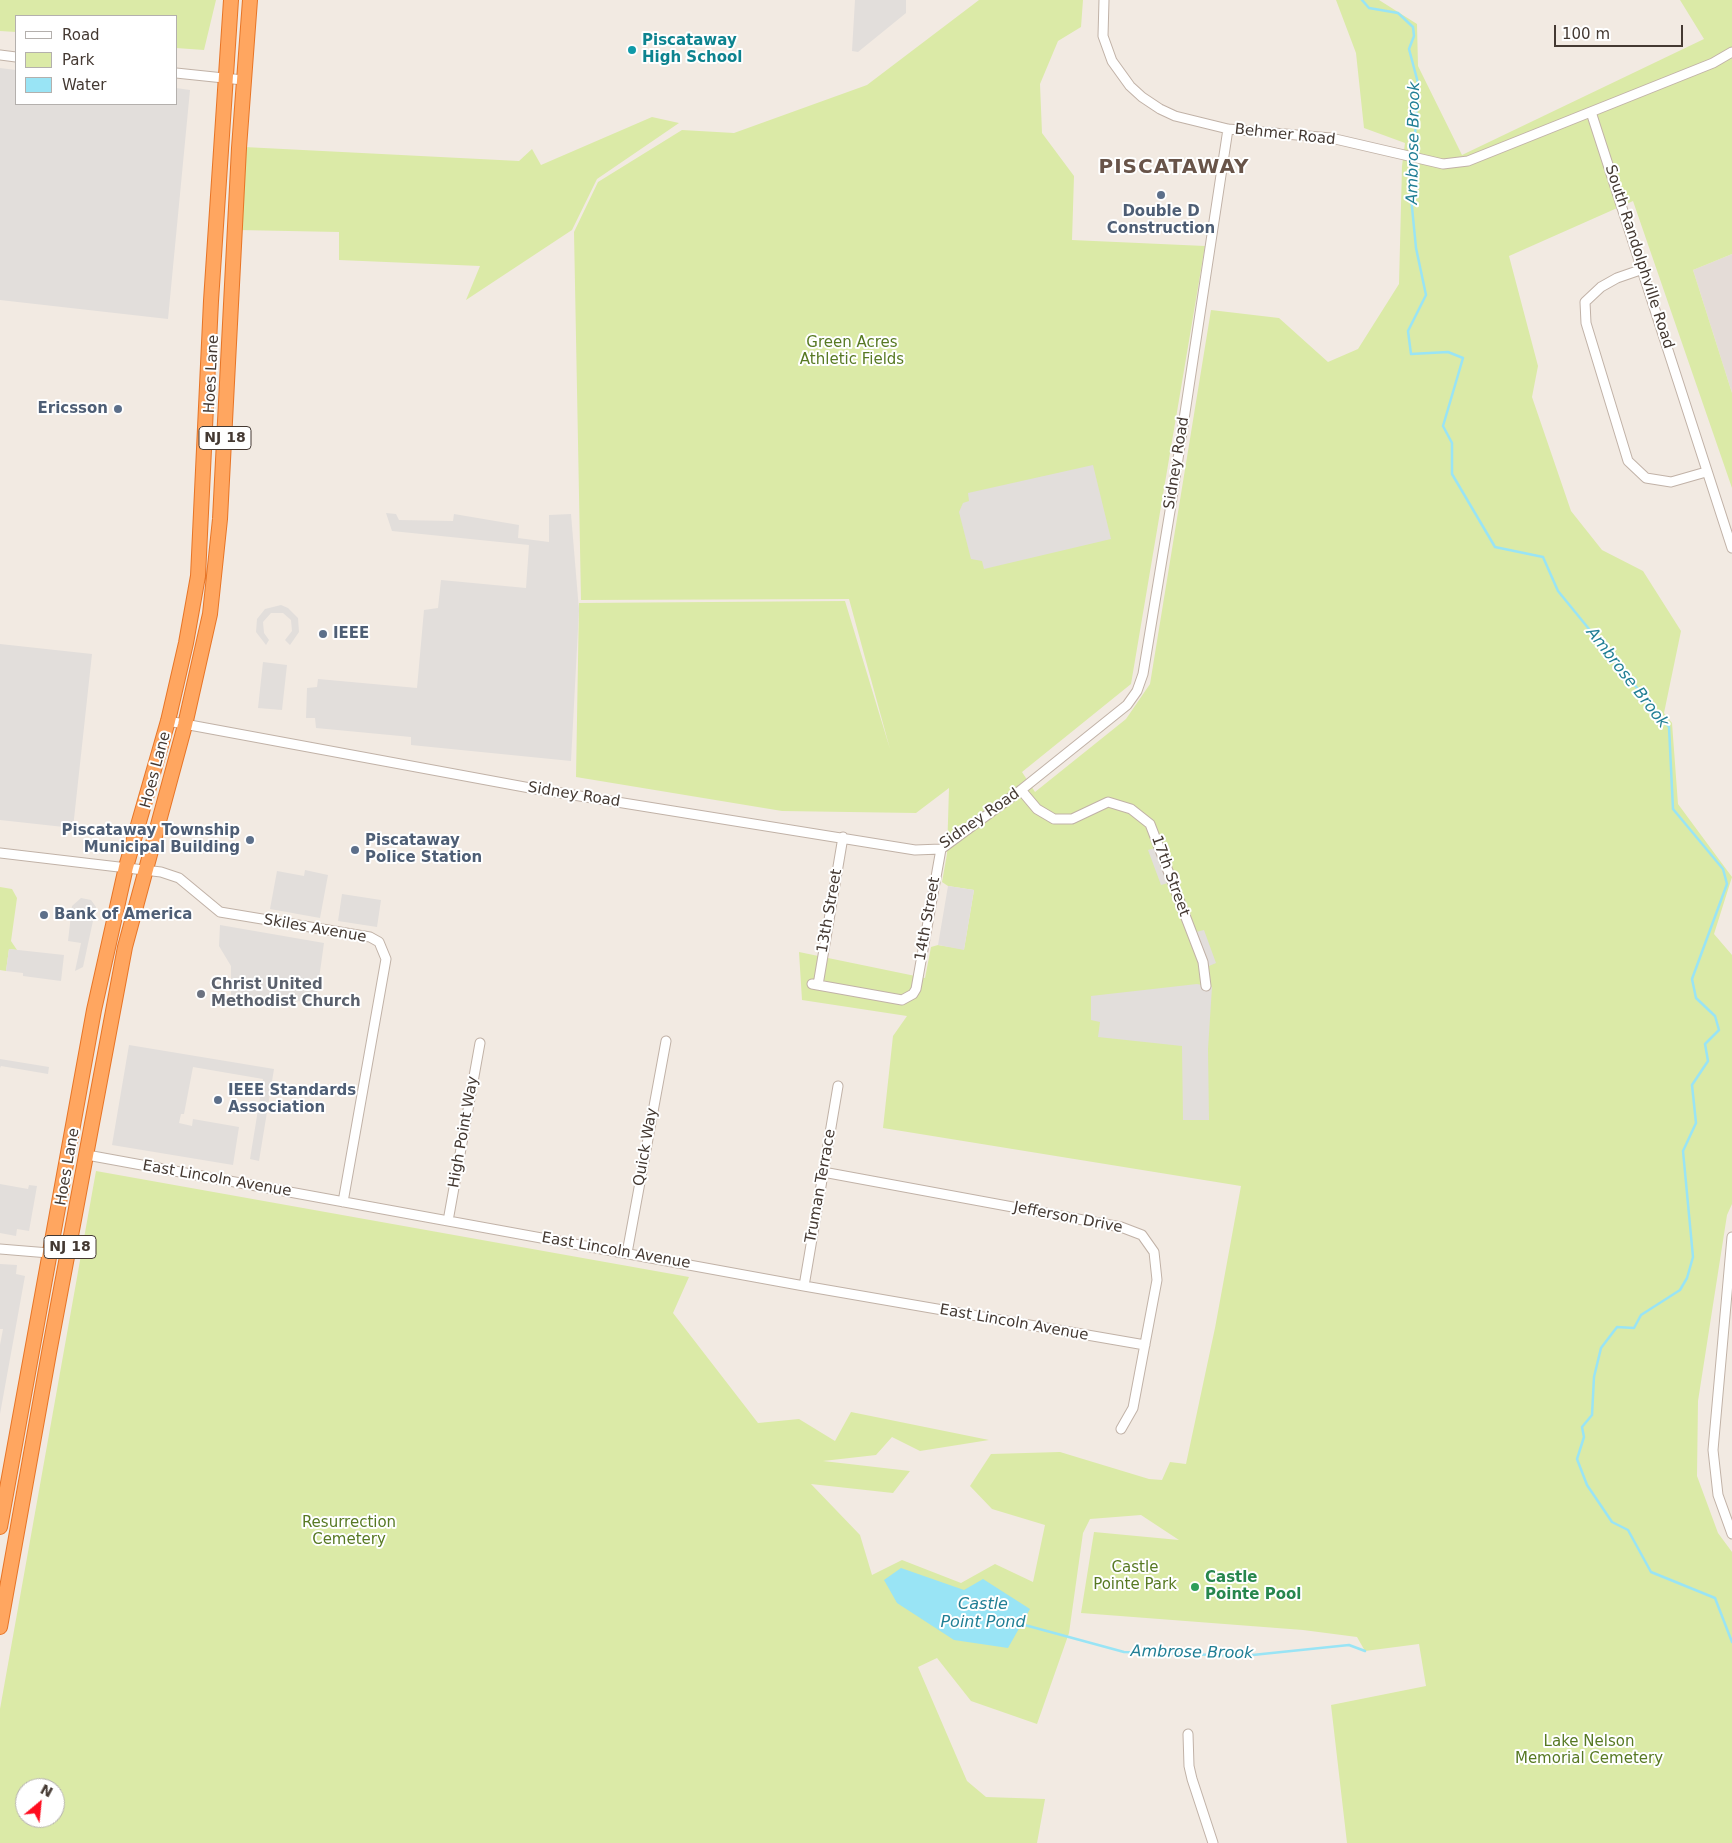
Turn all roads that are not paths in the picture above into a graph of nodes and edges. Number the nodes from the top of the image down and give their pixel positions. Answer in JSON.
{"nodes":[{"id":1,"x":231,"y":0,"type":"edge"},
{"id":2,"x":250,"y":0,"type":"edge"},
{"id":3,"x":1104,"y":0,"type":"edge"},
{"id":4,"x":1732,"y":52,"type":"edge"},
{"id":5,"x":0,"y":55,"type":"edge"},
{"id":6,"x":15,"y":57,"type":"edge"},
{"id":7,"x":178,"y":73,"type":"edge"},
{"id":8,"x":224,"y":78,"type":"junction"},
{"id":9,"x":243,"y":80,"type":"junction"},
{"id":10,"x":1591,"y":112,"type":"junction"},
{"id":11,"x":1228,"y":129,"type":"junction"},
{"id":12,"x":1643,"y":269,"type":"junction"},
{"id":13,"x":1706,"y":472,"type":"junction"},
{"id":14,"x":1732,"y":548,"type":"edge"},
{"id":15,"x":168,"y":721,"type":"junction"},
{"id":16,"x":185,"y":725,"type":"junction"},
{"id":17,"x":1021,"y":790,"type":"junction"},
{"id":18,"x":843,"y":837,"type":"junction"},
{"id":19,"x":941,"y":849,"type":"junction"},
{"id":20,"x":0,"y":853,"type":"edge"},
{"id":21,"x":126,"y":866,"type":"junction"},
{"id":22,"x":147,"y":869,"type":"junction"},
{"id":23,"x":1206,"y":986,"type":"dead end"},
{"id":24,"x":916,"y":989,"type":"joint"},
{"id":25,"x":666,"y":1041,"type":"dead end"},
{"id":26,"x":480,"y":1043,"type":"dead end"},
{"id":27,"x":838,"y":1086,"type":"dead end"},
{"id":28,"x":87,"y":1155,"type":"junction"},
{"id":29,"x":823,"y":1172,"type":"junction"},
{"id":30,"x":343,"y":1202,"type":"junction"},
{"id":31,"x":448,"y":1221,"type":"junction"},
{"id":32,"x":1732,"y":1237,"type":"edge"},
{"id":33,"x":0,"y":1249,"type":"edge"},
{"id":34,"x":49,"y":1253,"type":"junction"},
{"id":35,"x":627,"y":1253,"type":"junction"},
{"id":36,"x":804,"y":1286,"type":"junction"},
{"id":37,"x":1145,"y":1345,"type":"junction"},
{"id":38,"x":1121,"y":1429,"type":"dead end"},
{"id":39,"x":0,"y":1527,"type":"edge"},
{"id":40,"x":1732,"y":1534,"type":"edge"},
{"id":41,"x":0,"y":1627,"type":"edge"},
{"id":42,"x":1188,"y":1734,"type":"dead end"},
{"id":43,"x":1213,"y":1843,"type":"edge"}],
"edges":[{"from":1,"to":8,"type":"highway","name":"Hoes Lane","number":"NJ 18"},
{"from":2,"to":9,"type":"highway","name":"Hoes Lane","number":"NJ 18"},
{"from":3,"to":11,"type":"street","name":"Behmer Road"},
{"from":4,"to":10,"type":"street"},
{"from":5,"to":6,"type":"street"},
{"from":7,"to":8,"type":"street"},
{"from":8,"to":9,"type":"street"},
{"from":8,"to":15,"type":"highway","name":"Hoes Lane","number":"NJ 18"},
{"from":9,"to":16,"type":"highway","name":"Hoes Lane","number":"NJ 18"},
{"from":10,"to":11,"type":"street","name":"Behmer Road"},
{"from":10,"to":12,"type":"street","name":"South Randolphville Road"},
{"from":11,"to":17,"type":"street","name":"Sidney Road"},
{"from":12,"to":13,"type":"street","name":"South Randolphville Road"},
{"from":12,"to":13,"type":"street"},
{"from":13,"to":14,"type":"street","name":"South Randolphville Road"},
{"from":15,"to":16,"type":"street","name":"Sidney Road"},
{"from":15,"to":21,"type":"highway","name":"Hoes Lane","number":"NJ 18"},
{"from":16,"to":18,"type":"street","name":"Sidney Road"},
{"from":16,"to":22,"type":"highway","name":"Hoes Lane","number":"NJ 18"},
{"from":17,"to":19,"type":"street","name":"Sidney Road"},
{"from":17,"to":23,"type":"street","name":"17th Street"},
{"from":18,"to":19,"type":"street","name":"Sidney Road"},
{"from":18,"to":24,"type":"street","name":"13th Street"},
{"from":19,"to":24,"type":"street","name":"14th Street"},
{"from":20,"to":21,"type":"street","name":"Skiles Avenue"},
{"from":21,"to":22,"type":"street","name":"Skiles Avenue"},
{"from":21,"to":34,"type":"highway","name":"Hoes Lane","number":"NJ 18"},
{"from":22,"to":28,"type":"highway","name":"Hoes Lane","number":"NJ 18"},
{"from":22,"to":30,"type":"street","name":"Skiles Avenue"},
{"from":25,"to":35,"type":"street","name":"Quick Way"},
{"from":26,"to":31,"type":"street","name":"High Point Way"},
{"from":27,"to":29,"type":"street","name":"Truman Terrace"},
{"from":28,"to":30,"type":"street","name":"East Lincoln Avenue"},
{"from":28,"to":41,"type":"highway","name":"Hoes Lane","number":"NJ 18"},
{"from":29,"to":36,"type":"street","name":"Truman Terrace"},
{"from":29,"to":37,"type":"street","name":"Jefferson Drive"},
{"from":30,"to":31,"type":"street","name":"East Lincoln Avenue"},
{"from":31,"to":35,"type":"street","name":"East Lincoln Avenue"},
{"from":32,"to":40,"type":"street"},
{"from":33,"to":34,"type":"street"},
{"from":34,"to":39,"type":"highway","name":"Hoes Lane","number":"NJ 18"},
{"from":35,"to":36,"type":"street","name":"East Lincoln Avenue"},
{"from":36,"to":37,"type":"street","name":"East Lincoln Avenue"},
{"from":37,"to":38,"type":"street","name":"Jefferson Drive"},
{"from":42,"to":43,"type":"street"}]}
